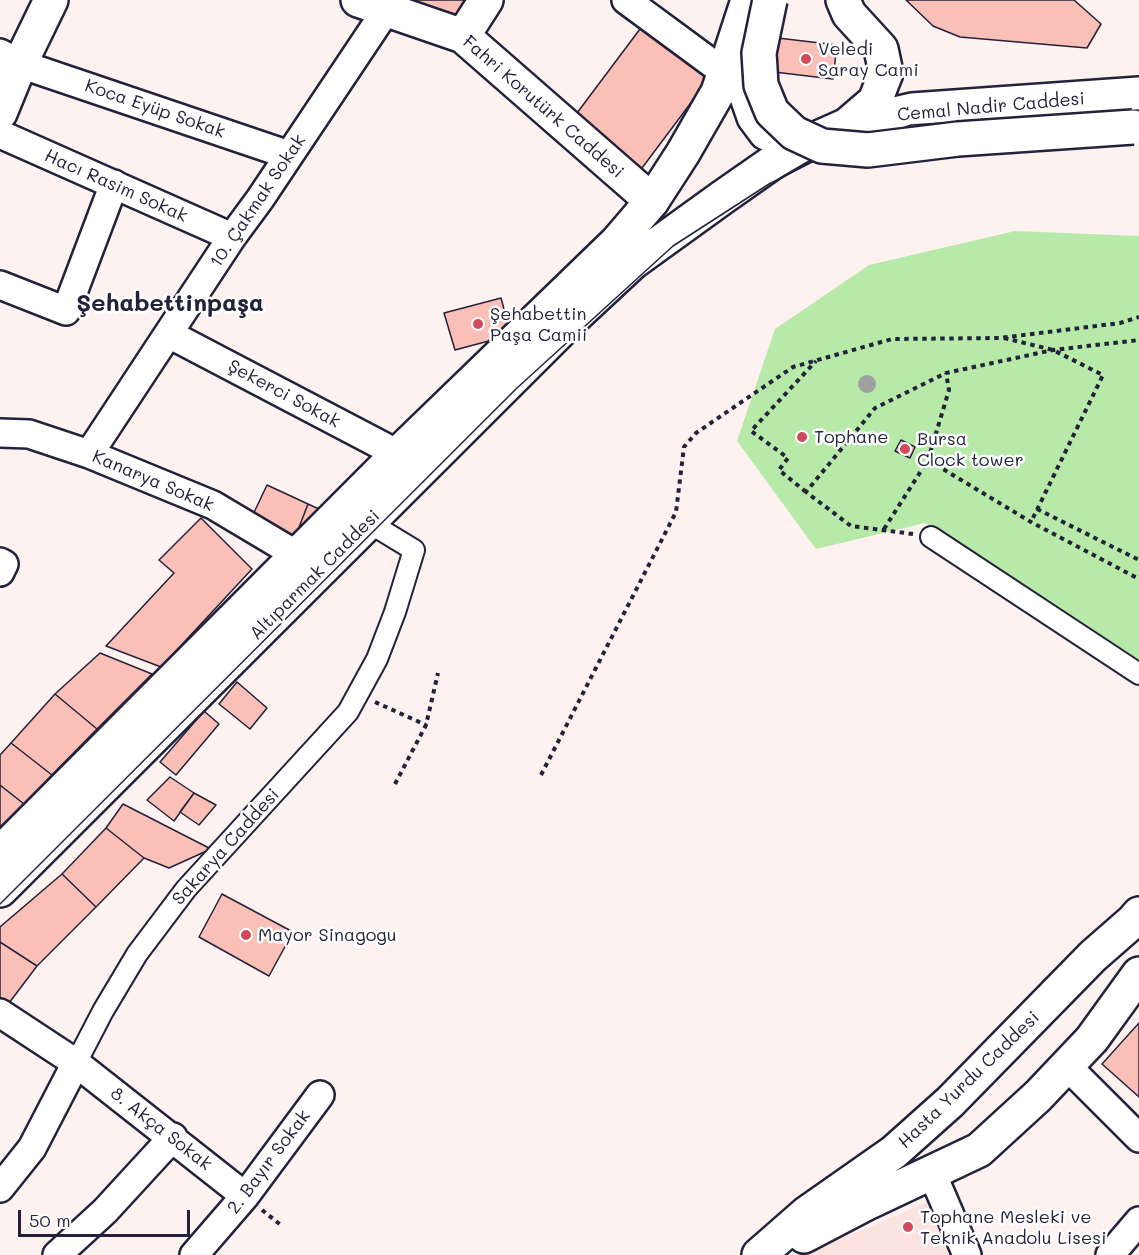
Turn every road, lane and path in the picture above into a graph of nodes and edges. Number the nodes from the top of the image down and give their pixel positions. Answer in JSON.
{"nodes":[{"id":1,"x":51,"y":0,"type":"edge"},
{"id":2,"x":486,"y":0,"type":"edge"},
{"id":3,"x":626,"y":0,"type":"edge"},
{"id":4,"x":843,"y":0,"type":"edge"},
{"id":5,"x":755,"y":1,"type":"edge"},
{"id":6,"x":373,"y":5,"type":"edge"},
{"id":7,"x":463,"y":36,"type":"junction"},
{"id":8,"x":10,"y":59,"type":"edge"},
{"id":9,"x":725,"y":73,"type":"junction"},
{"id":10,"x":1139,"y":94,"type":"edge"},
{"id":11,"x":0,"y":113,"type":"edge"},
{"id":12,"x":847,"y":125,"type":"junction"},
{"id":13,"x":1136,"y":127,"type":"edge"},
{"id":14,"x":0,"y":134,"type":"edge"},
{"id":15,"x":802,"y":145,"type":"junction"},
{"id":16,"x":289,"y":155,"type":"junction"},
{"id":17,"x":114,"y":184,"type":"junction"},
{"id":18,"x":652,"y":201,"type":"junction"},
{"id":19,"x":232,"y":237,"type":"junction"},
{"id":20,"x":625,"y":252,"type":"junction"},
{"id":21,"x":0,"y":285,"type":"edge"},
{"id":22,"x":1139,"y":317,"type":"edge"},
{"id":23,"x":169,"y":334,"type":"junction"},
{"id":24,"x":1000,"y":338,"type":"junction"},
{"id":25,"x":1139,"y":339,"type":"edge"},
{"id":26,"x":1053,"y":350,"type":"junction"},
{"id":27,"x":816,"y":361,"type":"junction"},
{"id":28,"x":946,"y":373,"type":"junction"},
{"id":29,"x":0,"y":434,"type":"edge"},
{"id":30,"x":398,"y":453,"type":"junction"},
{"id":31,"x":90,"y":454,"type":"junction"},
{"id":32,"x":928,"y":460,"type":"junction"},
{"id":33,"x":806,"y":492,"type":"junction"},
{"id":34,"x":1037,"y":509,"type":"junction"},
{"id":35,"x":368,"y":522,"type":"junction"},
{"id":36,"x":1031,"y":522,"type":"junction"},
{"id":37,"x":884,"y":529,"type":"junction"},
{"id":38,"x":931,"y":537,"type":"joint"},
{"id":39,"x":297,"y":555,"type":"junction"},
{"id":40,"x":1139,"y":560,"type":"edge"},
{"id":41,"x":1139,"y":579,"type":"edge"},
{"id":42,"x":438,"y":673,"type":"dead end"},
{"id":43,"x":1139,"y":674,"type":"edge"},
{"id":44,"x":382,"y":705,"type":"dead end"},
{"id":45,"x":426,"y":725,"type":"junction"},
{"id":46,"x":541,"y":775,"type":"dead end"},
{"id":47,"x":395,"y":784,"type":"dead end"},
{"id":48,"x":0,"y":852,"type":"edge"},
{"id":49,"x":0,"y":890,"type":"edge"},
{"id":50,"x":1139,"y":914,"type":"edge"},
{"id":51,"x":1139,"y":974,"type":"edge"},
{"id":52,"x":0,"y":1013,"type":"edge"},
{"id":53,"x":76,"y":1063,"type":"junction"},
{"id":54,"x":1067,"y":1066,"type":"junction"},
{"id":55,"x":320,"y":1095,"type":"dead end"},
{"id":56,"x":173,"y":1137,"type":"junction"},
{"id":57,"x":1139,"y":1138,"type":"edge"},
{"id":58,"x":932,"y":1173,"type":"junction"},
{"id":59,"x":0,"y":1188,"type":"edge"},
{"id":60,"x":245,"y":1196,"type":"junction"},
{"id":61,"x":1139,"y":1221,"type":"edge"},
{"id":62,"x":57,"y":1255,"type":"edge"},
{"id":63,"x":194,"y":1255,"type":"edge"},
{"id":64,"x":759,"y":1255,"type":"edge"},
{"id":65,"x":768,"y":1255,"type":"edge"},
{"id":66,"x":967,"y":1255,"type":"edge"},
{"id":67,"x":1110,"y":1255,"type":"edge"}],
"edges":[{"from":1,"to":8,"type":"main road"},
{"from":2,"to":7,"type":"main road"},
{"from":3,"to":9,"type":"street"},
{"from":4,"to":12,"type":"main road"},
{"from":5,"to":9,"type":"main road"},
{"from":5,"to":13,"type":"main road","bridge":true},
{"from":5,"to":15,"type":"main road"},
{"from":6,"to":7,"type":"main road","name":"Fahri Korutürk Caddesi"},
{"from":6,"to":16,"type":"street","name":"10. Çakmak Sokak"},
{"from":7,"to":18,"type":"main road","name":"Fahri Korutürk Caddesi"},
{"from":8,"to":11,"type":"main road"},
{"from":8,"to":16,"type":"street","name":"Koca Eyüp Sokak"},
{"from":9,"to":18,"type":"main road"},
{"from":10,"to":12,"type":"main road","name":"Cemal Nadir Caddesi"},
{"from":12,"to":15,"type":"main road","name":"Cemal Nadir Caddesi"},
{"from":14,"to":17,"type":"street","name":"Hacı Rasim Sokak"},
{"from":15,"to":20,"type":"main road","name":"Cemal Nadir Caddesi"},
{"from":16,"to":19,"type":"street","name":"10. Çakmak Sokak"},
{"from":17,"to":19,"type":"street","name":"Hacı Rasim Sokak"},
{"from":17,"to":21,"type":"street"},
{"from":18,"to":20,"type":"main road"},
{"from":19,"to":23,"type":"street","name":"10. Çakmak Sokak"},
{"from":20,"to":30,"type":"main road","name":"Altıparmak Caddesi"},
{"from":20,"to":35,"type":"main road","name":"Altıparmak Caddesi"},
{"from":22,"to":24,"type":"path"},
{"from":23,"to":30,"type":"street","name":"Şekerci Sokak"},
{"from":23,"to":31,"type":"street","name":"10. Çakmak Sokak"},
{"from":24,"to":26,"type":"path"},
{"from":24,"to":27,"type":"path"},
{"from":25,"to":26,"type":"path"},
{"from":26,"to":28,"type":"path"},
{"from":26,"to":34,"type":"path"},
{"from":27,"to":33,"type":"path"},
{"from":27,"to":46,"type":"path"},
{"from":28,"to":32,"type":"path"},
{"from":28,"to":33,"type":"path"},
{"from":29,"to":31,"type":"street","name":"Kanarya Sokak"},
{"from":30,"to":39,"type":"main road","name":"Altıparmak Caddesi"},
{"from":31,"to":39,"type":"street","name":"Kanarya Sokak"},
{"from":32,"to":36,"type":"path"},
{"from":32,"to":37,"type":"path"},
{"from":33,"to":37,"type":"path"},
{"from":34,"to":36,"type":"path"},
{"from":34,"to":40,"type":"path"},
{"from":35,"to":49,"type":"main road","name":"Altıparmak Caddesi"},
{"from":35,"to":53,"type":"street","name":"Sakarya Caddesi"},
{"from":36,"to":41,"type":"path"},
{"from":37,"to":38,"type":"path"},
{"from":38,"to":43,"type":"street"},
{"from":39,"to":48,"type":"main road","name":"Altıparmak Caddesi"},
{"from":42,"to":45,"type":"path"},
{"from":44,"to":45,"type":"path"},
{"from":45,"to":47,"type":"path"},
{"from":50,"to":64,"type":"main road","name":"Hasta Yurdu Caddesi"},
{"from":51,"to":54,"type":"main road"},
{"from":52,"to":53,"type":"street","name":"8. Akça Sokak"},
{"from":53,"to":56,"type":"street","name":"8. Akça Sokak"},
{"from":53,"to":59,"type":"street","name":"Sakarya Caddesi"},
{"from":54,"to":57,"type":"street"},
{"from":54,"to":58,"type":"main road"},
{"from":55,"to":60,"type":"street","name":"2. Bayır Sokak"},
{"from":56,"to":60,"type":"street","name":"8. Akça Sokak"},
{"from":56,"to":62,"type":"street"},
{"from":58,"to":65,"type":"main road"},
{"from":58,"to":66,"type":"street"},
{"from":60,"to":63,"type":"street","name":"2. Bayır Sokak"},
{"from":61,"to":67,"type":"street"}]}
